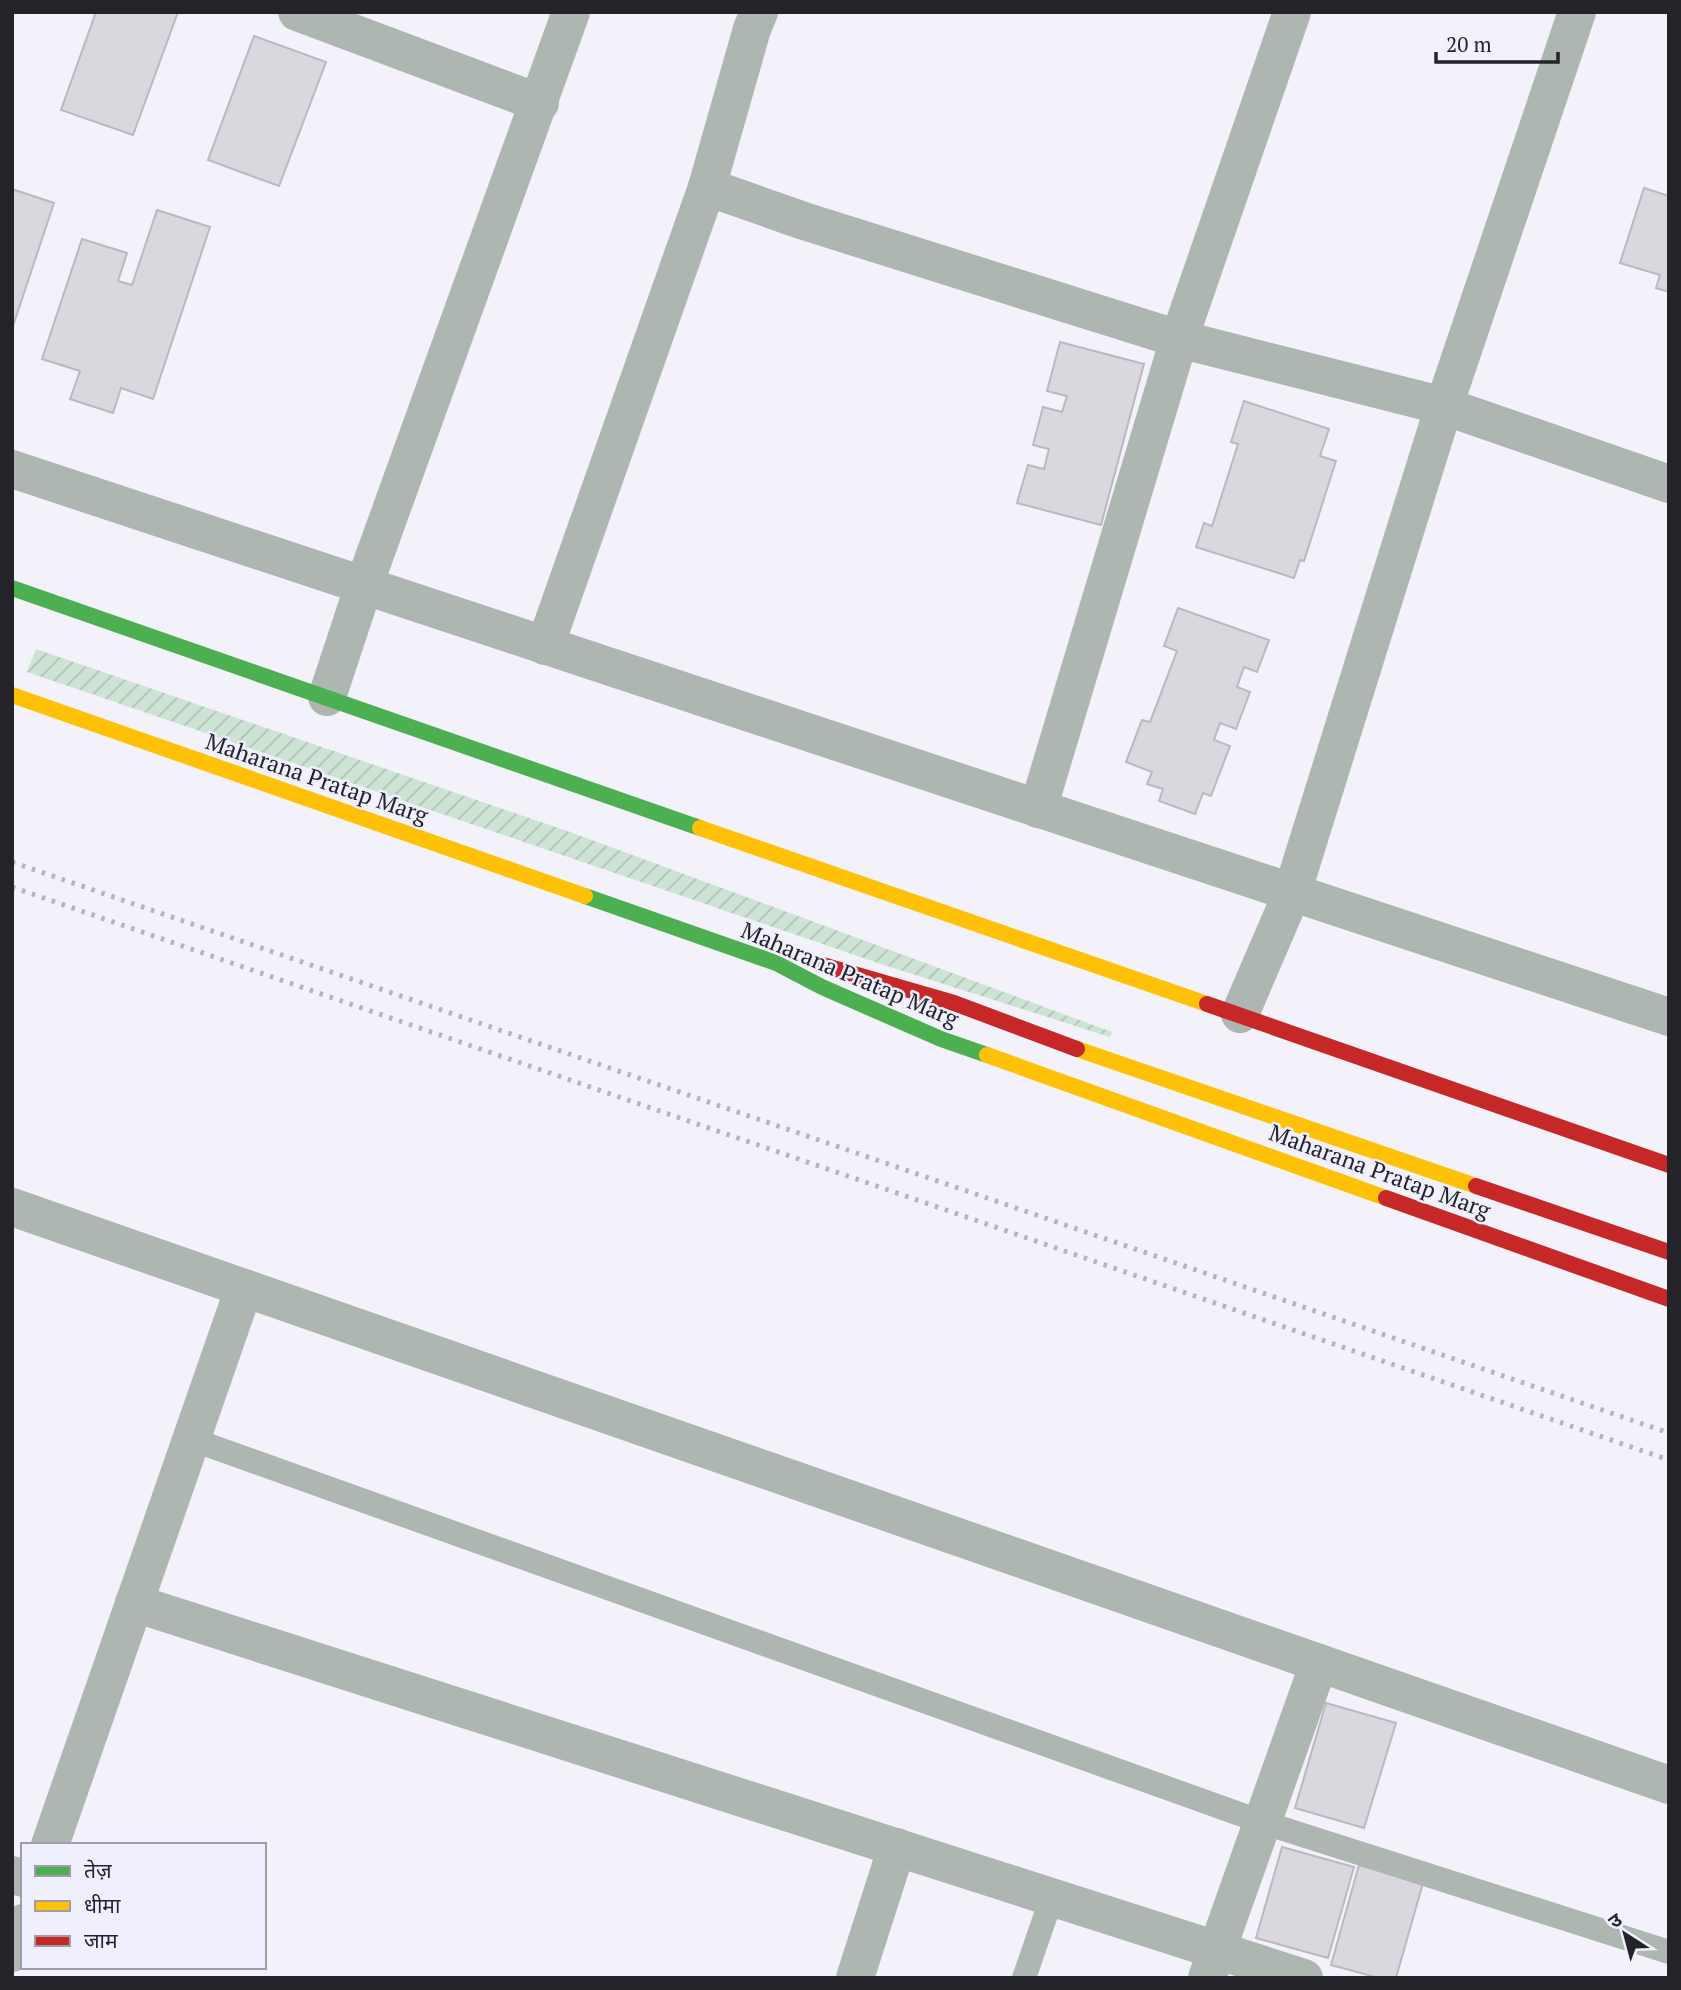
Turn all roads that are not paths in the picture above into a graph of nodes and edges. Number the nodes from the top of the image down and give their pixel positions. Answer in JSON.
{"nodes":[{"id":1,"x":297,"y":12,"type":"edge"},
{"id":2,"x":572,"y":12,"type":"edge"},
{"id":3,"x":759,"y":12,"type":"edge"},
{"id":4,"x":1292,"y":12,"type":"edge"},
{"id":5,"x":1577,"y":12,"type":"edge"},
{"id":6,"x":540,"y":103,"type":"junction"},
{"id":7,"x":707,"y":187,"type":"junction"},
{"id":8,"x":1179,"y":339,"type":"junction"},
{"id":9,"x":1444,"y":407,"type":"junction"},
{"id":10,"x":12,"y":470,"type":"edge"},
{"id":11,"x":1669,"y":484,"type":"edge"},
{"id":12,"x":364,"y":585,"type":"junction"},
{"id":13,"x":12,"y":588,"type":"edge"},
{"id":14,"x":545,"y":646,"type":"junction"},
{"id":15,"x":12,"y":695,"type":"edge"},
{"id":16,"x":327,"y":697,"type":"junction"},
{"id":17,"x":1038,"y":809,"type":"junction"},
{"id":18,"x":1292,"y":893,"type":"junction"},
{"id":19,"x":634,"y":914,"type":"junction"},
{"id":20,"x":1240,"y":1014,"type":"junction"},
{"id":21,"x":1669,"y":1017,"type":"edge"},
{"id":22,"x":1669,"y":1165,"type":"edge"},
{"id":23,"x":12,"y":1207,"type":"edge"},
{"id":24,"x":1669,"y":1252,"type":"edge"},
{"id":25,"x":244,"y":1288,"type":"junction"},
{"id":26,"x":1669,"y":1299,"type":"edge"},
{"id":27,"x":191,"y":1439,"type":"junction"},
{"id":28,"x":134,"y":1603,"type":"junction"},
{"id":29,"x":1319,"y":1663,"type":"junction"},
{"id":30,"x":1669,"y":1784,"type":"edge"},
{"id":31,"x":1262,"y":1822,"type":"junction"},
{"id":32,"x":51,"y":1843,"type":"edge"},
{"id":33,"x":897,"y":1847,"type":"junction"},
{"id":34,"x":1052,"y":1897,"type":"junction"},
{"id":35,"x":21,"y":1928,"type":"edge"},
{"id":36,"x":1669,"y":1952,"type":"edge"},
{"id":37,"x":12,"y":1953,"type":"edge"},
{"id":38,"x":1212,"y":1964,"type":"edge"},
{"id":39,"x":855,"y":1978,"type":"edge"},
{"id":40,"x":1024,"y":1978,"type":"edge"},
{"id":41,"x":1304,"y":1978,"type":"edge"}],
"edges":[{"from":1,"to":6,"type":"street"},
{"from":2,"to":6,"type":"street"},
{"from":3,"to":7,"type":"street"},
{"from":4,"to":8,"type":"street"},
{"from":5,"to":9,"type":"street"},
{"from":6,"to":12,"type":"street"},
{"from":7,"to":8,"type":"street"},
{"from":7,"to":14,"type":"street"},
{"from":8,"to":9,"type":"street"},
{"from":8,"to":17,"type":"street"},
{"from":9,"to":11,"type":"street"},
{"from":9,"to":18,"type":"street"},
{"from":10,"to":12,"type":"street"},
{"from":12,"to":14,"type":"street"},
{"from":12,"to":16,"type":"street"},
{"from":13,"to":16,"type":"main road"},
{"from":14,"to":17,"type":"street"},
{"from":15,"to":19,"type":"main road","name":"Maharana Pratap Marg"},
{"from":16,"to":20,"type":"main road"},
{"from":17,"to":18,"type":"street"},
{"from":18,"to":20,"type":"street"},
{"from":18,"to":21,"type":"street"},
{"from":19,"to":24,"type":"main road"},
{"from":19,"to":26,"type":"main road","name":"Maharana Pratap Marg"},
{"from":20,"to":22,"type":"main road"},
{"from":23,"to":25,"type":"street"},
{"from":25,"to":27,"type":"street"},
{"from":25,"to":29,"type":"street"},
{"from":27,"to":28,"type":"street"},
{"from":27,"to":31,"type":"lane"},
{"from":28,"to":32,"type":"street"},
{"from":28,"to":33,"type":"street"},
{"from":29,"to":30,"type":"street"},
{"from":29,"to":31,"type":"street"},
{"from":31,"to":36,"type":"lane"},
{"from":31,"to":38,"type":"street"},
{"from":33,"to":34,"type":"street"},
{"from":33,"to":39,"type":"street"},
{"from":34,"to":38,"type":"street"},
{"from":34,"to":40,"type":"lane"},
{"from":35,"to":37,"type":"street"},
{"from":38,"to":41,"type":"street"}]}
